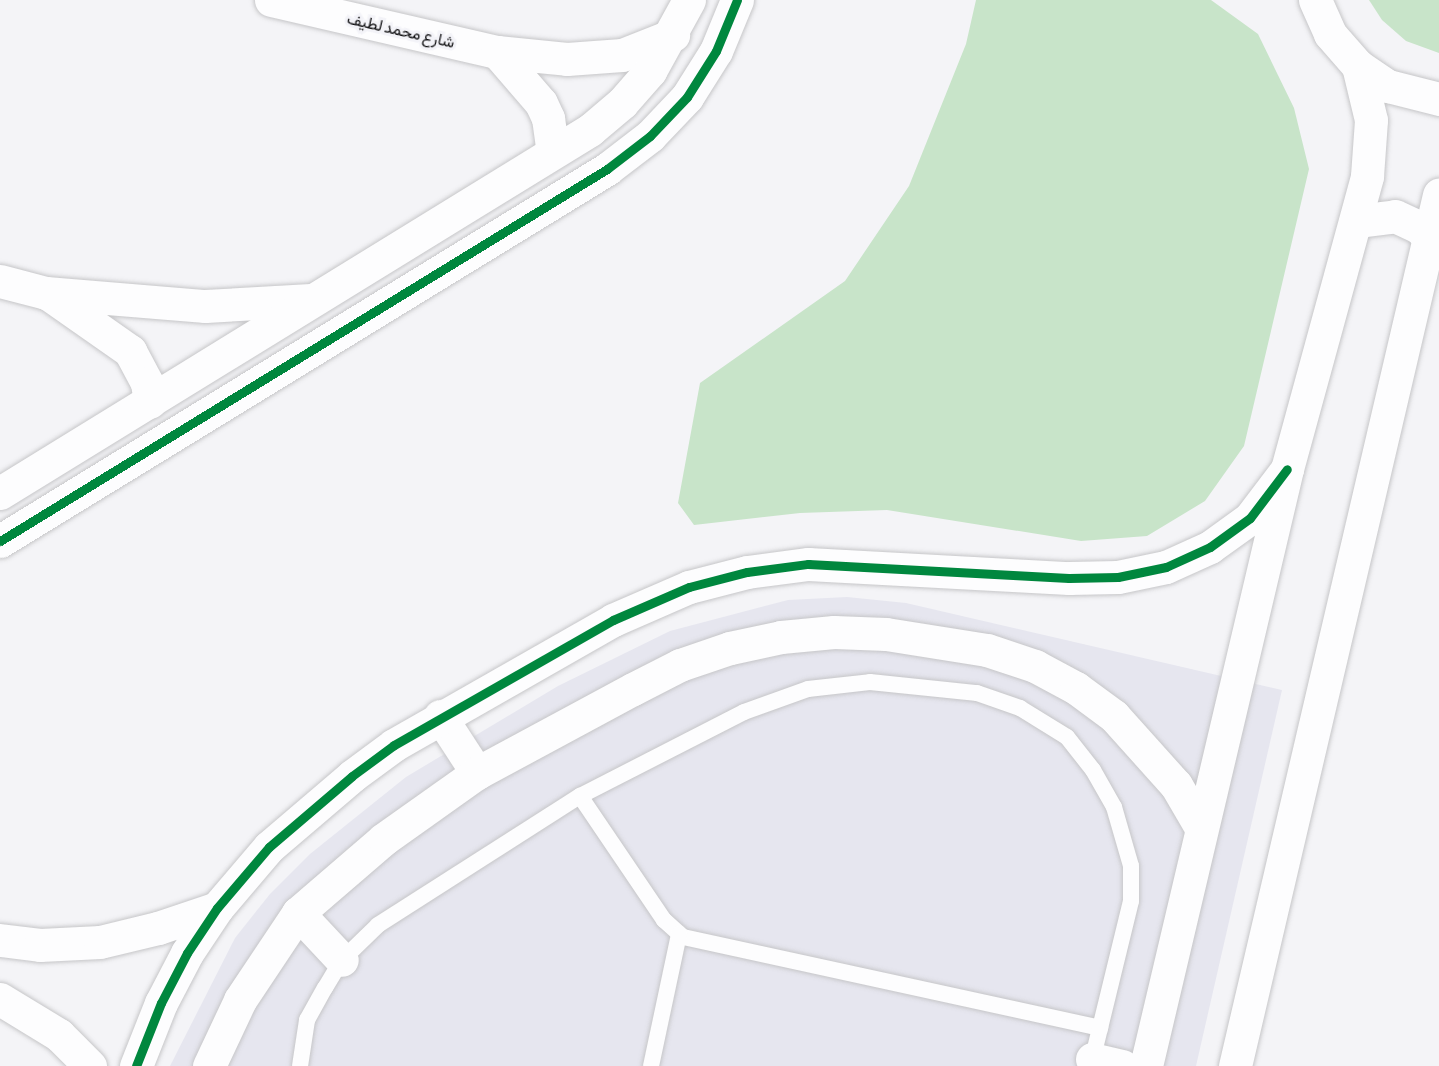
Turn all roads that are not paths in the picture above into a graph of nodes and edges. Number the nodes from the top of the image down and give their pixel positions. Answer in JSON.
{"nodes":[{"id":1,"x":271,"y":0,"type":"edge"},
{"id":2,"x":689,"y":0,"type":"edge"},
{"id":3,"x":737,"y":0,"type":"edge"},
{"id":4,"x":1315,"y":0,"type":"edge"},
{"id":5,"x":673,"y":35,"type":"junction"},
{"id":6,"x":496,"y":52,"type":"junction"},
{"id":7,"x":1358,"y":66,"type":"junction"},
{"id":8,"x":1439,"y":99,"type":"edge"},
{"id":9,"x":553,"y":152,"type":"junction"},
{"id":10,"x":1439,"y":195,"type":"edge"},
{"id":11,"x":1357,"y":222,"type":"junction"},
{"id":12,"x":1428,"y":237,"type":"junction"},
{"id":13,"x":0,"y":281,"type":"edge"},
{"id":14,"x":46,"y":293,"type":"junction"},
{"id":15,"x":320,"y":299,"type":"junction"},
{"id":16,"x":150,"y":402,"type":"junction"},
{"id":17,"x":1287,"y":469,"type":"junction"},
{"id":18,"x":0,"y":493,"type":"edge"},
{"id":19,"x":0,"y":541,"type":"edge"},
{"id":20,"x":440,"y":716,"type":"junction"},
{"id":21,"x":477,"y":773,"type":"junction"},
{"id":22,"x":580,"y":796,"type":"junction"},
{"id":23,"x":1200,"y":826,"type":"junction"},
{"id":24,"x":217,"y":908,"type":"junction"},
{"id":25,"x":298,"y":913,"type":"junction"},
{"id":26,"x":679,"y":934,"type":"junction"},
{"id":27,"x":0,"y":940,"type":"edge"},
{"id":28,"x":342,"y":960,"type":"junction"},
{"id":29,"x":0,"y":999,"type":"edge"},
{"id":30,"x":1100,"y":1028,"type":"junction"},
{"id":31,"x":1102,"y":1064,"type":"edge"},
{"id":32,"x":90,"y":1066,"type":"edge"},
{"id":33,"x":136,"y":1066,"type":"edge"},
{"id":34,"x":209,"y":1066,"type":"edge"},
{"id":35,"x":300,"y":1066,"type":"edge"},
{"id":36,"x":651,"y":1066,"type":"edge"},
{"id":37,"x":1146,"y":1066,"type":"edge"},
{"id":38,"x":1235,"y":1066,"type":"edge"}],
"edges":[{"from":1,"to":6,"type":"street","name":"شارع محمد لطيف"},
{"from":2,"to":5,"type":"street"},
{"from":3,"to":19,"type":"street"},
{"from":4,"to":7,"type":"street"},
{"from":5,"to":6,"type":"street","name":"شارع محمد لطيف"},
{"from":5,"to":9,"type":"street"},
{"from":6,"to":9,"type":"street"},
{"from":7,"to":8,"type":"street"},
{"from":7,"to":11,"type":"street"},
{"from":9,"to":15,"type":"street"},
{"from":10,"to":12,"type":"street"},
{"from":11,"to":12,"type":"street"},
{"from":11,"to":17,"type":"street"},
{"from":12,"to":38,"type":"street"},
{"from":13,"to":14,"type":"street"},
{"from":14,"to":15,"type":"street"},
{"from":14,"to":16,"type":"street"},
{"from":15,"to":16,"type":"street"},
{"from":16,"to":18,"type":"street"},
{"from":17,"to":20,"type":"street"},
{"from":17,"to":23,"type":"street"},
{"from":20,"to":21,"type":"street"},
{"from":20,"to":24,"type":"street"},
{"from":21,"to":23,"type":"street"},
{"from":21,"to":25,"type":"street"},
{"from":22,"to":26,"type":"lane"},
{"from":22,"to":28,"type":"lane"},
{"from":22,"to":30,"type":"lane"},
{"from":23,"to":37,"type":"street"},
{"from":24,"to":27,"type":"street"},
{"from":24,"to":33,"type":"street"},
{"from":25,"to":28,"type":"street"},
{"from":25,"to":34,"type":"street"},
{"from":26,"to":30,"type":"lane"},
{"from":26,"to":36,"type":"lane"},
{"from":28,"to":35,"type":"lane"},
{"from":29,"to":32,"type":"street"},
{"from":30,"to":31,"type":"lane"}]}
